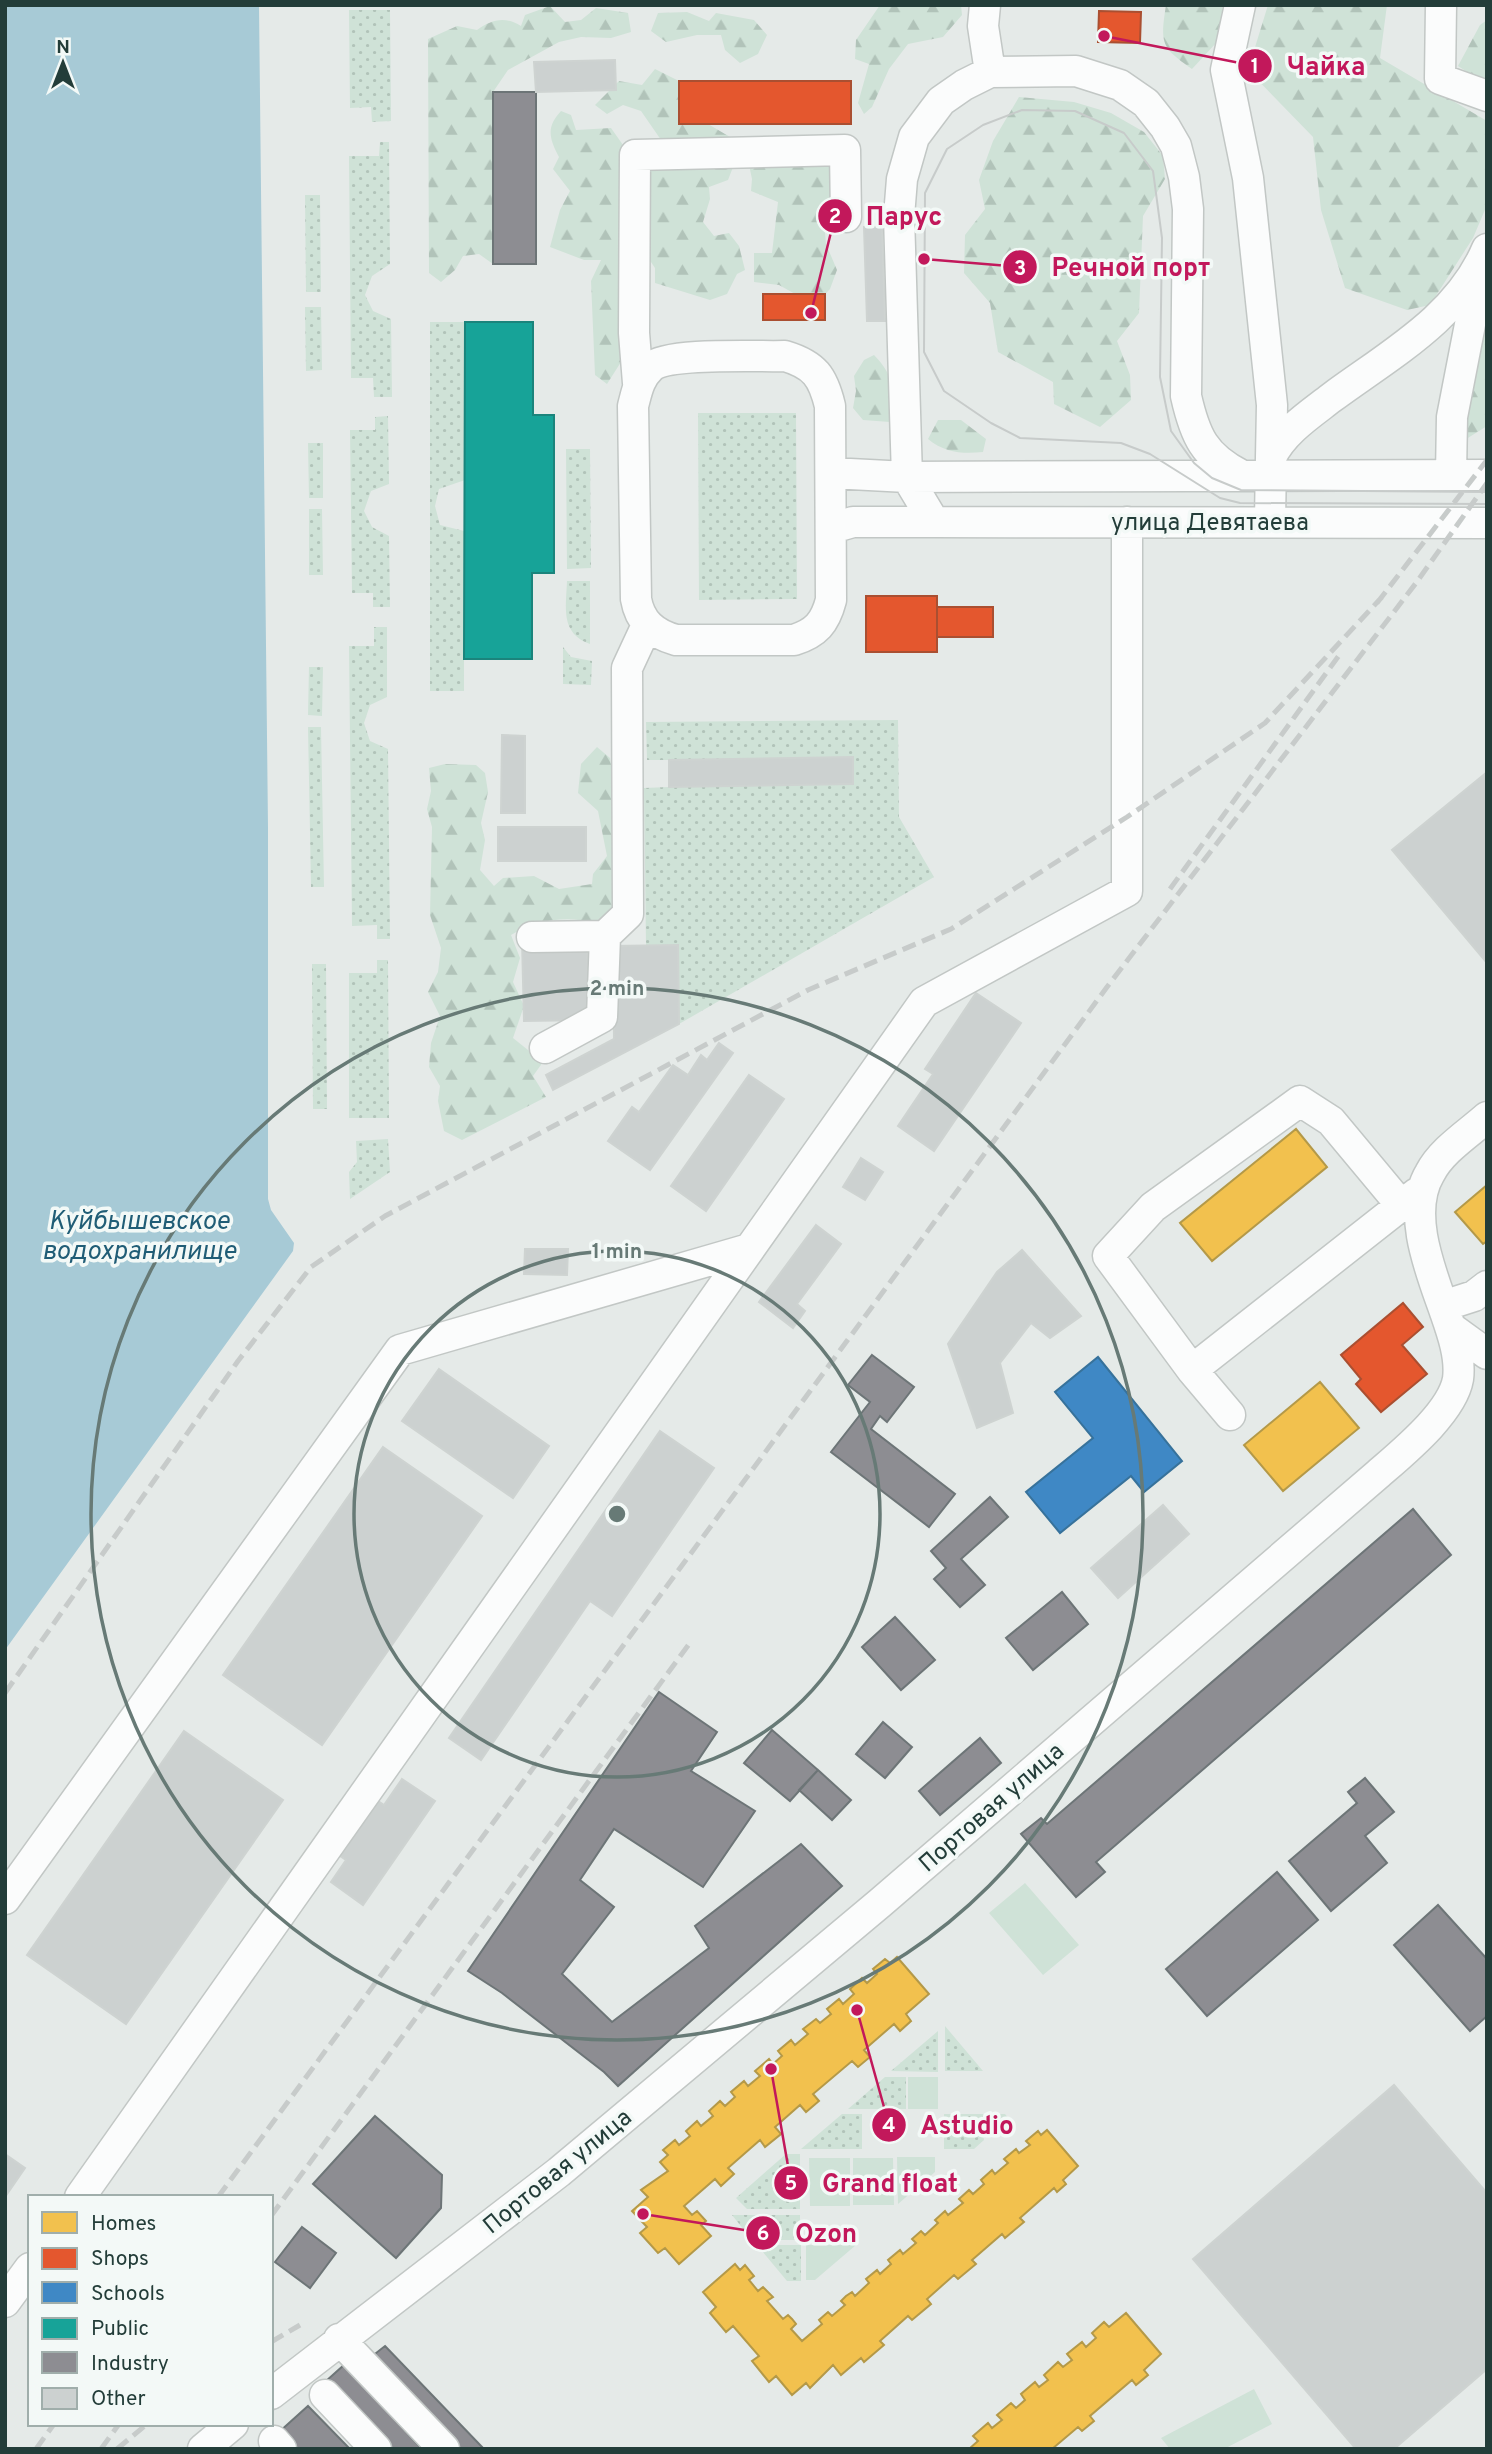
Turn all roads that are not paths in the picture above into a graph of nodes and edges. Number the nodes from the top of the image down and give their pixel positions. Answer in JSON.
{"nodes":[{"id":1,"x":985,"y":5,"type":"edge"},
{"id":2,"x":1240,"y":5,"type":"edge"},
{"id":3,"x":1441,"y":5,"type":"edge"},
{"id":4,"x":990,"y":72,"type":"junction"},
{"id":5,"x":1487,"y":96,"type":"edge"},
{"id":6,"x":846,"y":217,"type":"dead end"},
{"id":7,"x":1485,"y":254,"type":"edge"},
{"id":8,"x":638,"y":383,"type":"junction"},
{"id":9,"x":1261,"y":469,"type":"junction"},
{"id":10,"x":831,"y":473,"type":"junction"},
{"id":11,"x":1451,"y":475,"type":"junction"},
{"id":12,"x":1487,"y":475,"type":"edge"},
{"id":13,"x":907,"y":477,"type":"junction"},
{"id":14,"x":934,"y":522,"type":"junction"},
{"id":15,"x":1128,"y":523,"type":"junction"},
{"id":16,"x":1270,"y":523,"type":"junction"},
{"id":17,"x":1487,"y":523,"type":"edge"},
{"id":18,"x":832,"y":528,"type":"junction"},
{"id":19,"x":647,"y":625,"type":"junction"},
{"id":20,"x":605,"y":936,"type":"junction"},
{"id":21,"x":532,"y":937,"type":"dead end"},
{"id":22,"x":545,"y":1048,"type":"dead end"},
{"id":23,"x":1487,"y":1117,"type":"edge"},
{"id":24,"x":1412,"y":1197,"type":"junction"},
{"id":25,"x":749,"y":1249,"type":"junction"},
{"id":26,"x":1487,"y":1286,"type":"edge"},
{"id":27,"x":1446,"y":1317,"type":"junction"},
{"id":28,"x":1487,"y":1354,"type":"edge"},
{"id":29,"x":1192,"y":1370,"type":"junction"},
{"id":30,"x":1230,"y":1415,"type":"dead end"},
{"id":31,"x":5,"y":1899,"type":"edge"},
{"id":32,"x":81,"y":2195,"type":"edge"},
{"id":33,"x":28,"y":2271,"type":"edge"},
{"id":34,"x":5,"y":2302,"type":"edge"},
{"id":35,"x":339,"y":2339,"type":"junction"},
{"id":36,"x":273,"y":2392,"type":"edge"},
{"id":37,"x":325,"y":2395,"type":"dead end"},
{"id":38,"x":231,"y":2426,"type":"edge"},
{"id":39,"x":203,"y":2449,"type":"edge"},
{"id":40,"x":376,"y":2449,"type":"edge"},
{"id":41,"x":444,"y":2449,"type":"edge"}],
"edges":[{"from":1,"to":4,"type":"street"},
{"from":2,"to":9,"type":"street"},
{"from":3,"to":5,"type":"street"},
{"from":4,"to":9,"type":"street"},
{"from":4,"to":13,"type":"street"},
{"from":6,"to":8,"type":"street"},
{"from":7,"to":9,"type":"street"},
{"from":7,"to":11,"type":"street"},
{"from":8,"to":10,"type":"street"},
{"from":8,"to":19,"type":"street"},
{"from":9,"to":11,"type":"street","name":"улица Девятаева"},
{"from":9,"to":13,"type":"street","name":"улица Девятаева"},
{"from":9,"to":16,"type":"street"},
{"from":10,"to":13,"type":"street","name":"улица Девятаева"},
{"from":10,"to":18,"type":"street"},
{"from":11,"to":12,"type":"street","name":"улица Девятаева"},
{"from":13,"to":14,"type":"street"},
{"from":14,"to":15,"type":"street","name":"улица Девятаева"},
{"from":14,"to":18,"type":"street","name":"улица Девятаева"},
{"from":15,"to":16,"type":"street","name":"улица Девятаева"},
{"from":15,"to":25,"type":"street"},
{"from":16,"to":17,"type":"street","name":"улица Девятаева"},
{"from":18,"to":19,"type":"street"},
{"from":19,"to":20,"type":"street"},
{"from":20,"to":21,"type":"street"},
{"from":20,"to":22,"type":"street"},
{"from":23,"to":24,"type":"street"},
{"from":24,"to":27,"type":"street","name":"Портовая улица"},
{"from":24,"to":29,"type":"street"},
{"from":24,"to":29,"type":"street"},
{"from":25,"to":31,"type":"street"},
{"from":25,"to":32,"type":"street"},
{"from":26,"to":27,"type":"street"},
{"from":27,"to":28,"type":"street"},
{"from":27,"to":35,"type":"street","name":"Портовая улица"},
{"from":29,"to":30,"type":"street"},
{"from":33,"to":34,"type":"street"},
{"from":35,"to":36,"type":"street","name":"Портовая улица"},
{"from":35,"to":41,"type":"street"},
{"from":37,"to":40,"type":"street"},
{"from":38,"to":39,"type":"street"}]}
